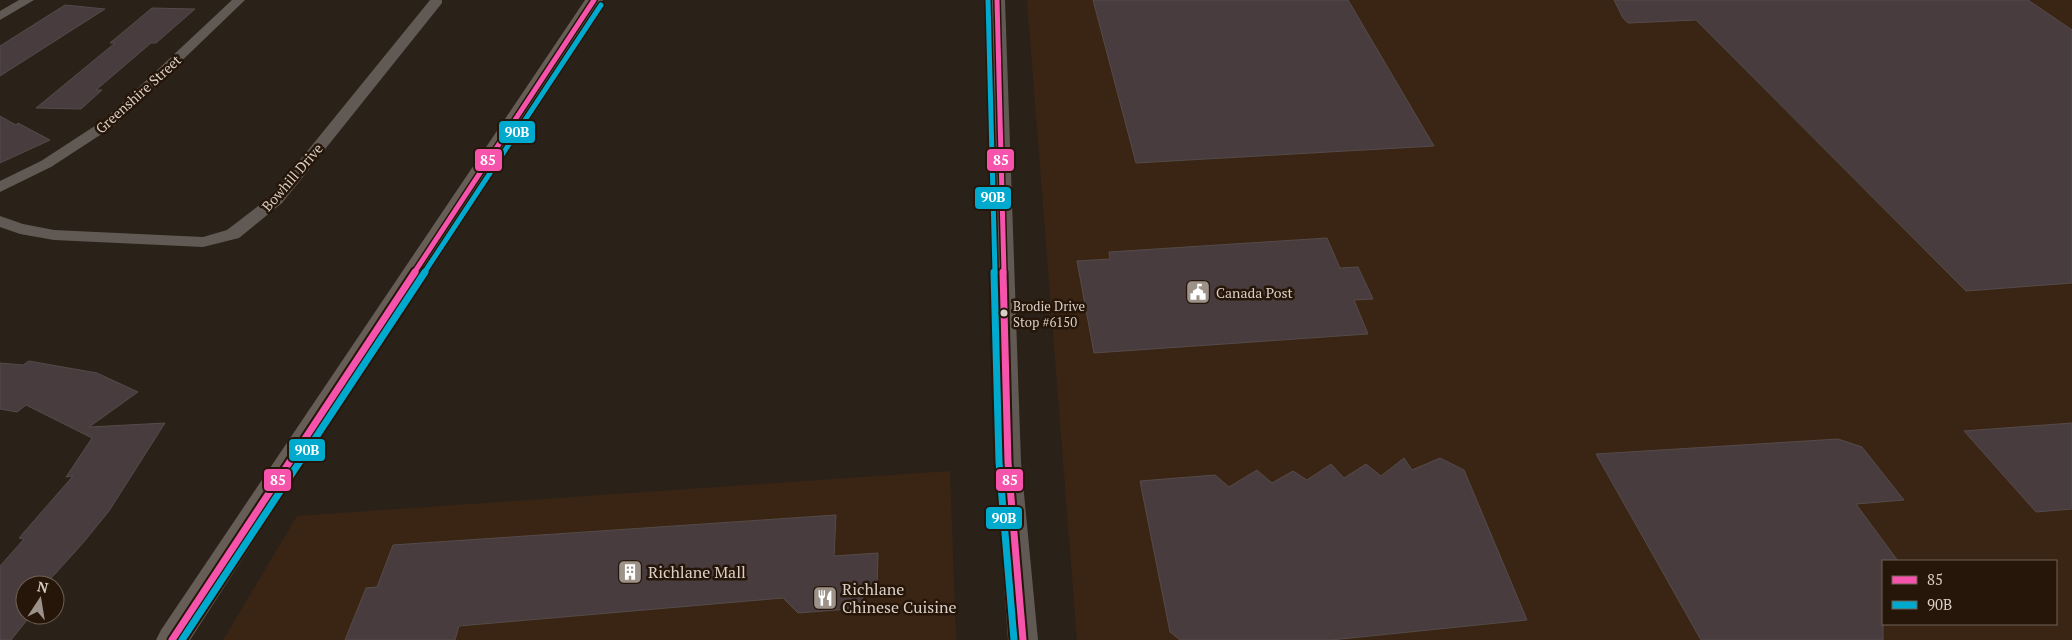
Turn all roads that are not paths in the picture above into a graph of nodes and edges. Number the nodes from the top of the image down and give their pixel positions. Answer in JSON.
{"nodes":[{"id":1,"x":28,"y":0,"type":"edge"},
{"id":2,"x":239,"y":0,"type":"edge"},
{"id":3,"x":436,"y":0,"type":"edge"},
{"id":4,"x":594,"y":0,"type":"edge"},
{"id":5,"x":998,"y":0,"type":"edge"},
{"id":6,"x":0,"y":16,"type":"edge"},
{"id":7,"x":0,"y":186,"type":"edge"},
{"id":8,"x":0,"y":221,"type":"edge"},
{"id":9,"x":172,"y":640,"type":"edge"},
{"id":10,"x":1024,"y":640,"type":"edge"}],
"edges":[{"from":1,"to":6,"type":"street"},
{"from":2,"to":7,"type":"street","name":"Greenshire Street"},
{"from":3,"to":8,"type":"street","name":"Bowhill Drive"},
{"from":4,"to":9,"type":"main road"},
{"from":5,"to":10,"type":"street"}]}
